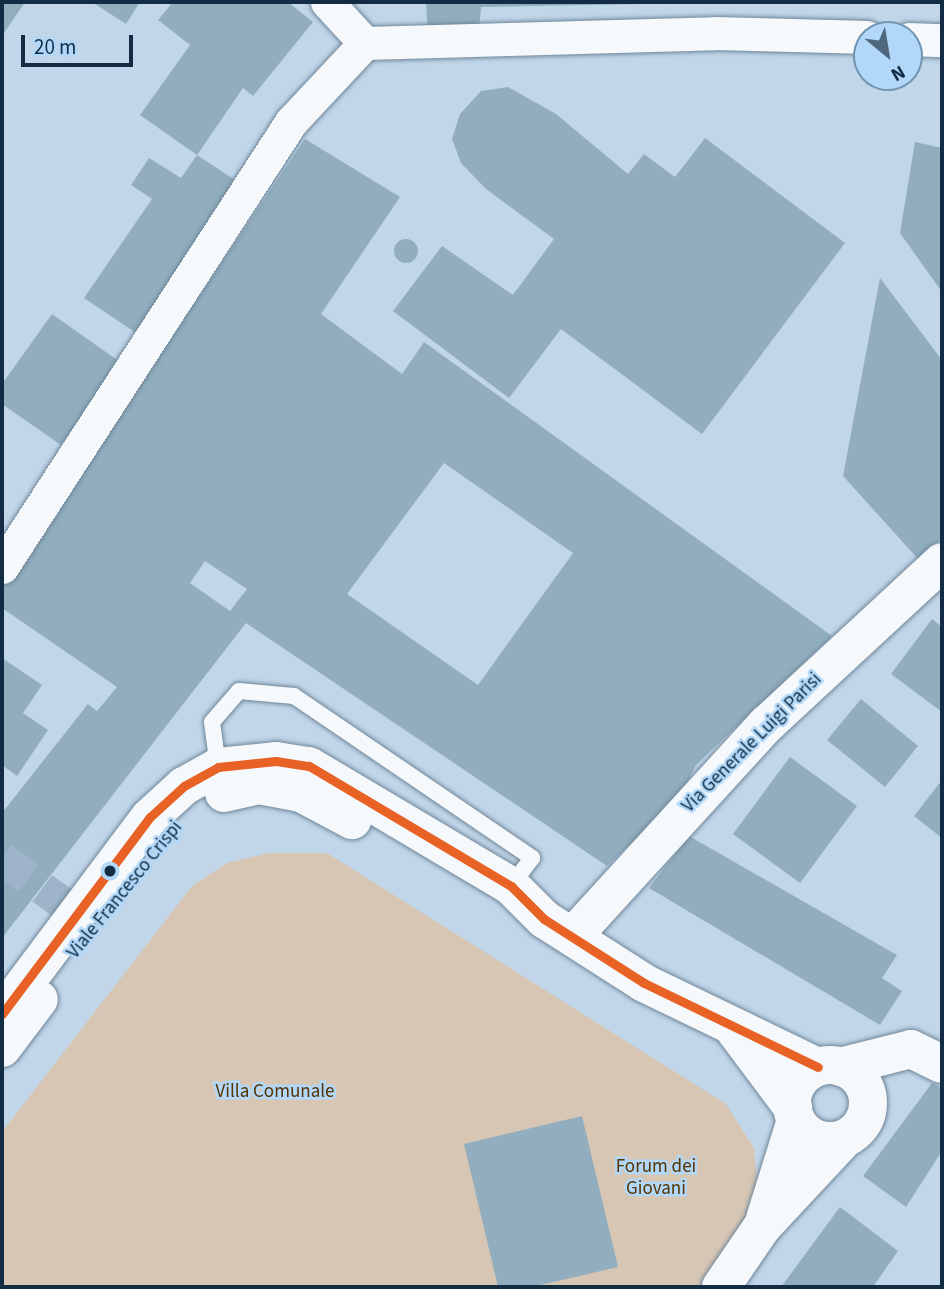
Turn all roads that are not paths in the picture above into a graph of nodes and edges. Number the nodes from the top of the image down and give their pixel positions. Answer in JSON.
{"nodes":[{"id":1,"x":327,"y":2,"type":"edge"},
{"id":2,"x":853,"y":37,"type":"edge"},
{"id":3,"x":923,"y":39,"type":"edge"},
{"id":4,"x":942,"y":40,"type":"edge"},
{"id":5,"x":365,"y":43,"type":"junction"},
{"id":6,"x":942,"y":562,"type":"edge"},
{"id":7,"x":2,"y":567,"type":"edge"},
{"id":8,"x":218,"y":767,"type":"junction"},
{"id":9,"x":511,"y":886,"type":"junction"},
{"id":10,"x":559,"y":927,"type":"junction"},
{"id":11,"x":2,"y":1014,"type":"edge"},
{"id":12,"x":730,"y":1025,"type":"junction"},
{"id":13,"x":2,"y":1048,"type":"edge"},
{"id":14,"x":942,"y":1064,"type":"edge"},
{"id":15,"x":829,"y":1067,"type":"junction"},
{"id":16,"x":794,"y":1114,"type":"junction"},
{"id":17,"x":844,"y":1139,"type":"junction"},
{"id":18,"x":762,"y":1227,"type":"junction"},
{"id":19,"x":722,"y":1287,"type":"edge"}],
"edges":[{"from":1,"to":5,"type":"street"},
{"from":2,"to":5,"type":"street"},
{"from":3,"to":4,"type":"street"},
{"from":5,"to":7,"type":"street"},
{"from":6,"to":10,"type":"street","name":"Via Generale Luigi Parisi"},
{"from":8,"to":9,"type":"street","name":"Viale Francesco Crispi"},
{"from":8,"to":9,"type":"lane"},
{"from":8,"to":11,"type":"street","name":"Viale Francesco Crispi"},
{"from":9,"to":10,"type":"street","name":"Viale Francesco Crispi"},
{"from":10,"to":12,"type":"street","name":"Viale Francesco Crispi"},
{"from":10,"to":13,"type":"street","name":"Viale Francesco Crispi"},
{"from":12,"to":15,"type":"street","name":"Viale Francesco Crispi"},
{"from":12,"to":16,"type":"street","name":"Viale Francesco Crispi"},
{"from":14,"to":15,"type":"street"},
{"from":15,"to":16,"type":"street"},
{"from":15,"to":17,"type":"street","name":"Viale Francesco Crispi"},
{"from":16,"to":17,"type":"street","name":"Viale Francesco Crispi"},
{"from":16,"to":18,"type":"street"},
{"from":17,"to":18,"type":"street"},
{"from":18,"to":19,"type":"street"}]}
